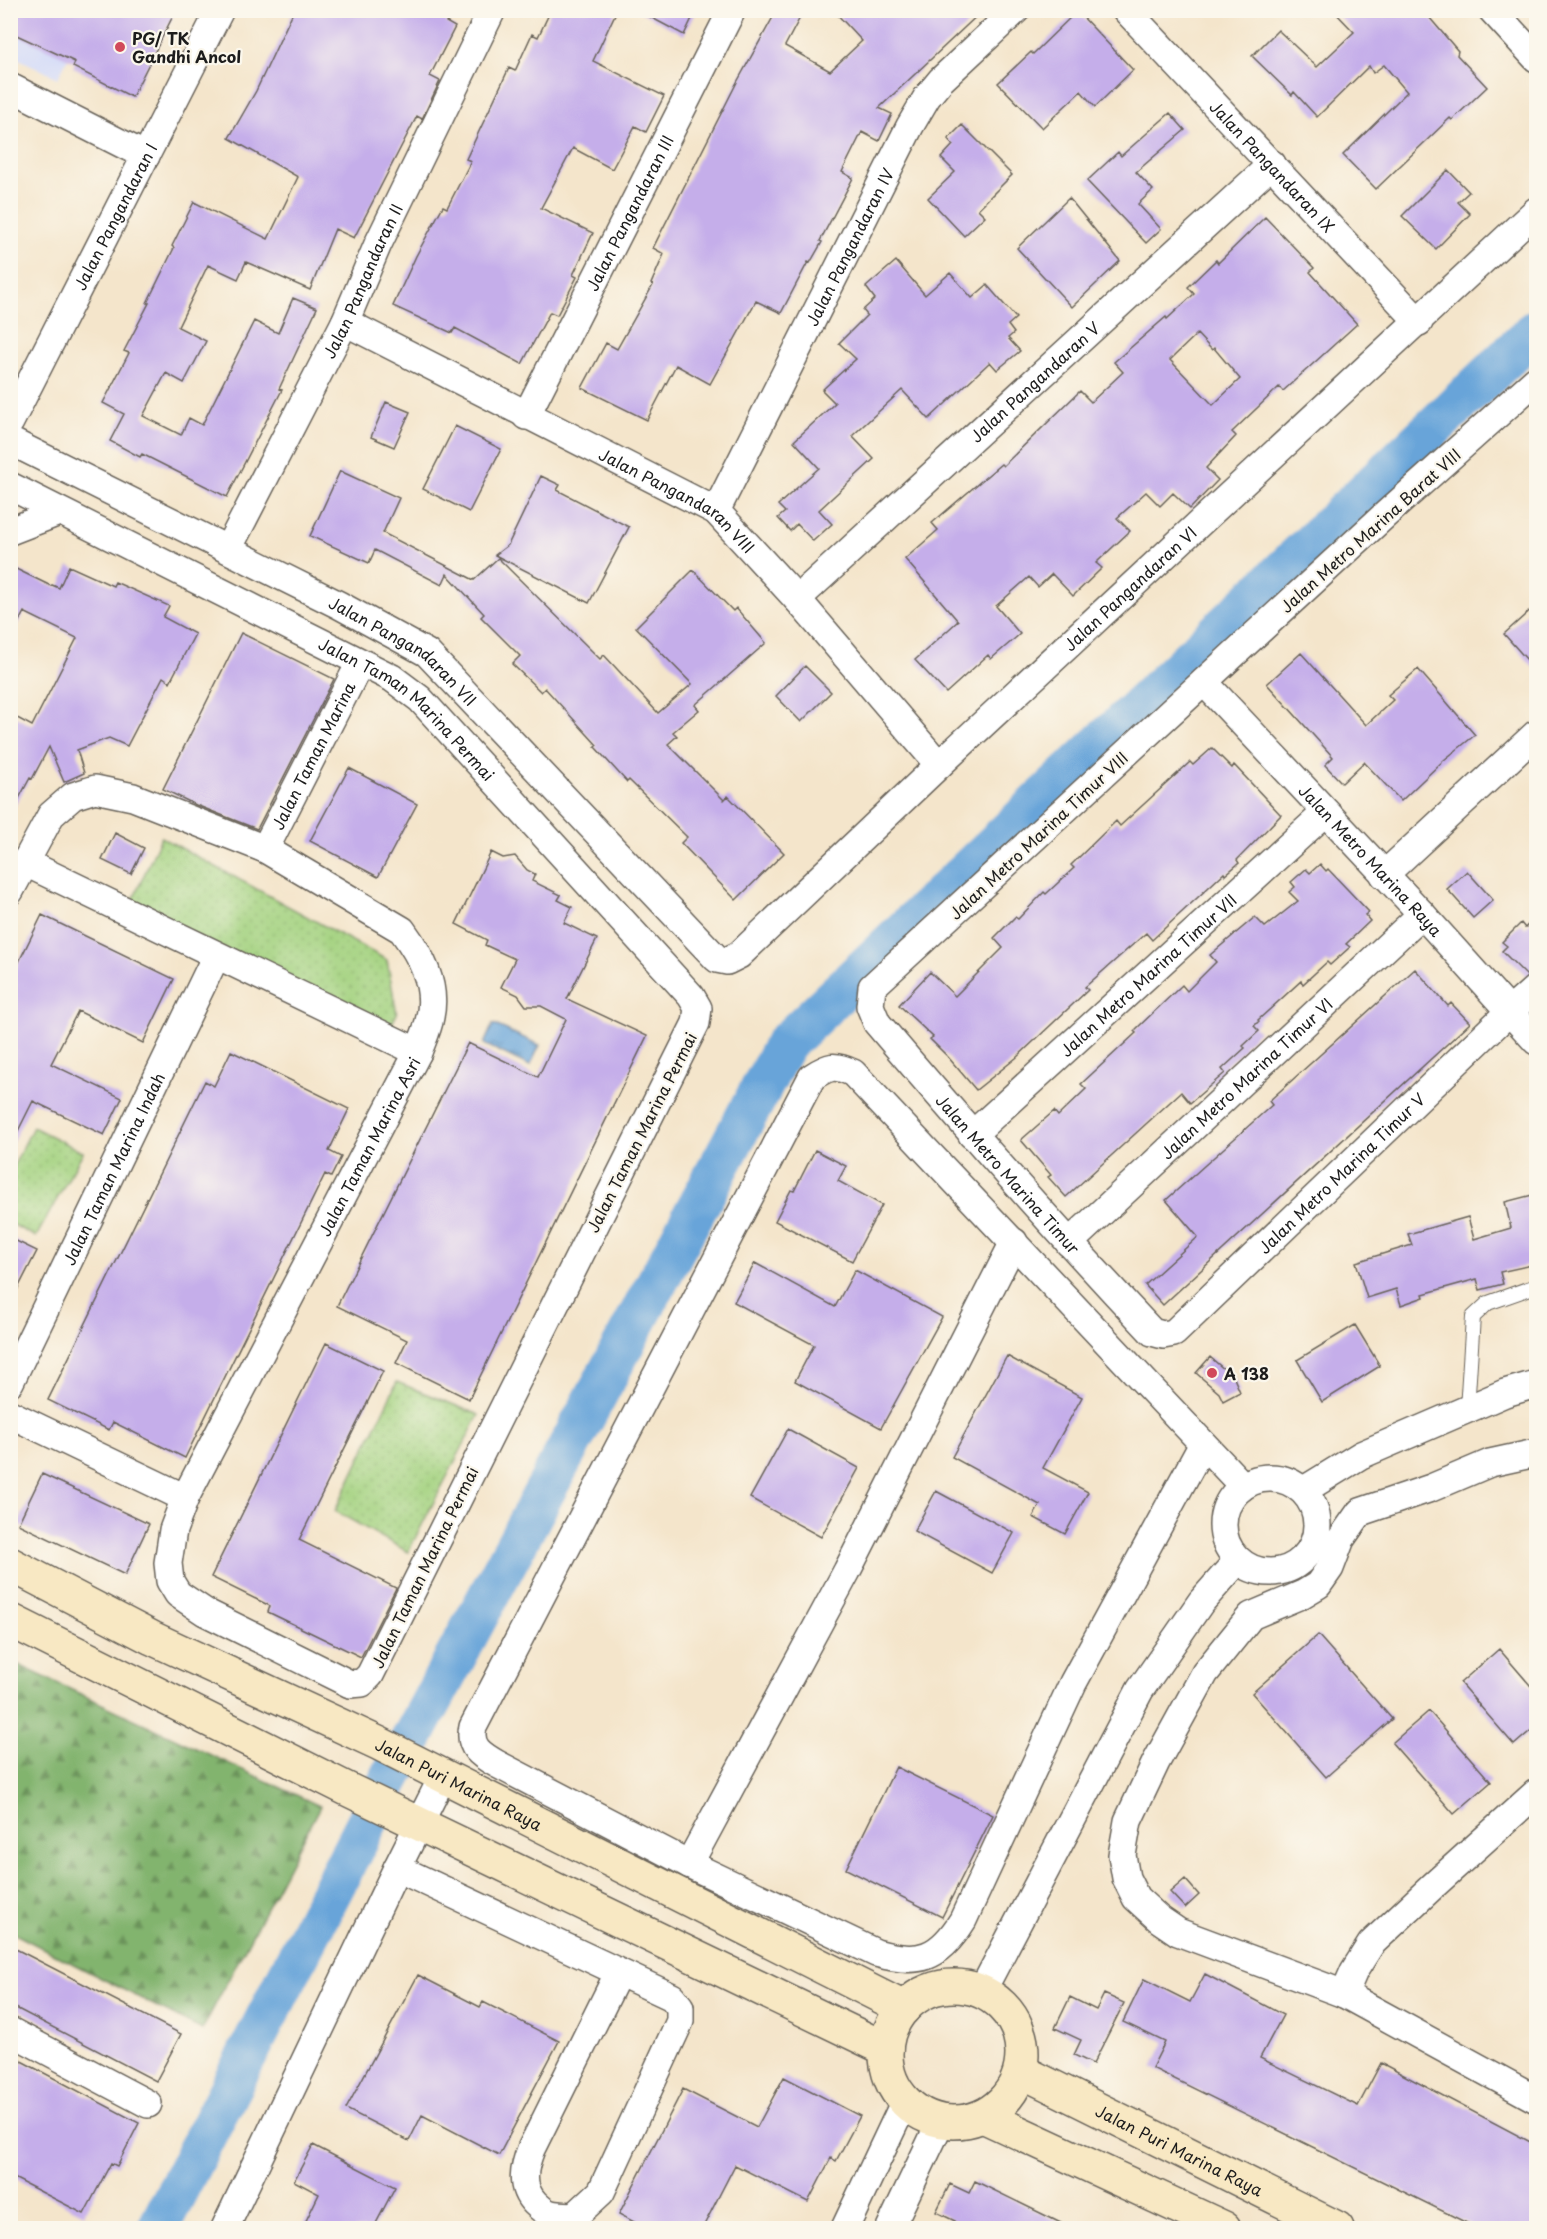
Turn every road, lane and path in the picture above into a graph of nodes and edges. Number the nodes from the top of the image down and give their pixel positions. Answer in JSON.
{"nodes":[{"id":1,"x":220,"y":10,"type":"edge"},
{"id":2,"x":492,"y":10,"type":"edge"},
{"id":3,"x":732,"y":10,"type":"edge"},
{"id":4,"x":1016,"y":10,"type":"edge"},
{"id":5,"x":1126,"y":10,"type":"edge"},
{"id":6,"x":1492,"y":10,"type":"edge"},
{"id":7,"x":1536,"y":58,"type":"edge"},
{"id":8,"x":10,"y":87,"type":"edge"},
{"id":9,"x":146,"y":156,"type":"junction"},
{"id":10,"x":1272,"y":164,"type":"junction"},
{"id":11,"x":1536,"y":211,"type":"edge"},
{"id":12,"x":1419,"y":321,"type":"junction"},
{"id":13,"x":345,"y":322,"type":"junction"},
{"id":14,"x":1536,"y":380,"type":"edge"},
{"id":15,"x":526,"y":416,"type":"junction"},
{"id":16,"x":10,"y":422,"type":"edge"},
{"id":17,"x":10,"y":441,"type":"edge"},
{"id":18,"x":10,"y":486,"type":"edge"},
{"id":19,"x":717,"y":511,"type":"junction"},
{"id":20,"x":59,"y":512,"type":"junction"},
{"id":21,"x":10,"y":531,"type":"edge"},
{"id":22,"x":228,"y":549,"type":"junction"},
{"id":23,"x":797,"y":599,"type":"junction"},
{"id":24,"x":360,"y":663,"type":"junction"},
{"id":25,"x":1204,"y":682,"type":"junction"},
{"id":26,"x":1536,"y":734,"type":"edge"},
{"id":27,"x":939,"y":765,"type":"junction"},
{"id":28,"x":1325,"y":813,"type":"junction"},
{"id":29,"x":265,"y":849,"type":"junction"},
{"id":30,"x":24,"y":862,"type":"junction"},
{"id":31,"x":1384,"y":875,"type":"junction"},
{"id":32,"x":10,"y":891,"type":"edge"},
{"id":33,"x":1422,"y":914,"type":"junction"},
{"id":34,"x":216,"y":956,"type":"junction"},
{"id":35,"x":721,"y":961,"type":"joint"},
{"id":36,"x":872,"y":987,"type":"joint"},
{"id":37,"x":1536,"y":988,"type":"edge"},
{"id":38,"x":1509,"y":1012,"type":"junction"},
{"id":39,"x":1536,"y":1041,"type":"edge"},
{"id":40,"x":418,"y":1052,"type":"junction"},
{"id":41,"x":972,"y":1136,"type":"junction"},
{"id":42,"x":1014,"y":1242,"type":"junction"},
{"id":43,"x":1069,"y":1243,"type":"junction"},
{"id":44,"x":1536,"y":1286,"type":"edge"},
{"id":45,"x":1174,"y":1333,"type":"joint"},
{"id":46,"x":10,"y":1382,"type":"edge"},
{"id":47,"x":1536,"y":1383,"type":"edge"},
{"id":48,"x":1467,"y":1409,"type":"junction"},
{"id":49,"x":10,"y":1414,"type":"edge"},
{"id":50,"x":1203,"y":1444,"type":"junction"},
{"id":51,"x":1536,"y":1453,"type":"edge"},
{"id":52,"x":1243,"y":1486,"type":"junction"},
{"id":53,"x":1304,"y":1490,"type":"junction"},
{"id":54,"x":185,"y":1498,"type":"junction"},
{"id":55,"x":1238,"y":1560,"type":"junction"},
{"id":56,"x":10,"y":1564,"type":"edge"},
{"id":57,"x":10,"y":1620,"type":"edge"},
{"id":58,"x":337,"y":1725,"type":"junction"},
{"id":59,"x":316,"y":1772,"type":"junction"},
{"id":60,"x":443,"y":1776,"type":"junction"},
{"id":61,"x":1536,"y":1793,"type":"edge"},
{"id":62,"x":404,"y":1815,"type":"junction"},
{"id":63,"x":689,"y":1864,"type":"junction"},
{"id":64,"x":396,"y":1868,"type":"junction"},
{"id":65,"x":619,"y":1971,"type":"junction"},
{"id":66,"x":982,"y":1991,"type":"junction"},
{"id":67,"x":1344,"y":1994,"type":"junction"},
{"id":68,"x":904,"y":2008,"type":"junction"},
{"id":69,"x":10,"y":2031,"type":"edge"},
{"id":70,"x":886,"y":2049,"type":"junction"},
{"id":71,"x":1021,"y":2071,"type":"junction"},
{"id":72,"x":1536,"y":2099,"type":"edge"},
{"id":73,"x":905,"y":2101,"type":"junction"},
{"id":74,"x":148,"y":2104,"type":"dead end"},
{"id":75,"x":983,"y":2116,"type":"junction"},
{"id":76,"x":941,"y":2121,"type":"junction"},
{"id":77,"x":225,"y":2229,"type":"edge"},
{"id":78,"x":845,"y":2229,"type":"edge"},
{"id":79,"x":890,"y":2229,"type":"edge"},
{"id":80,"x":1224,"y":2229,"type":"edge"},
{"id":81,"x":1337,"y":2229,"type":"edge"}],
"edges":[{"from":1,"to":9,"type":"street","name":"Jalan Pangandaran I"},
{"from":2,"to":13,"type":"street","name":"Jalan Pangandaran II"},
{"from":3,"to":15,"type":"street","name":"Jalan Pangandaran III"},
{"from":4,"to":19,"type":"street","name":"Jalan Pangandaran IV"},
{"from":5,"to":10,"type":"street","name":"Jalan Pangandaran IX"},
{"from":6,"to":7,"type":"street"},
{"from":8,"to":9,"type":"street"},
{"from":9,"to":16,"type":"street","name":"Jalan Pangandaran I"},
{"from":10,"to":12,"type":"street","name":"Jalan Pangandaran IX"},
{"from":10,"to":23,"type":"street","name":"Jalan Pangandaran V"},
{"from":11,"to":12,"type":"street","name":"Jalan Pangandaran VI"},
{"from":12,"to":27,"type":"street","name":"Jalan Pangandaran VI"},
{"from":13,"to":15,"type":"street","name":"Jalan Pangandaran VIII"},
{"from":13,"to":22,"type":"street","name":"Jalan Pangandaran II"},
{"from":14,"to":25,"type":"street","name":"Jalan Metro Marina Barat VIII"},
{"from":15,"to":19,"type":"street","name":"Jalan Pangandaran VIII"},
{"from":17,"to":22,"type":"street","name":"Jalan Pangandaran VII"},
{"from":18,"to":20,"type":"street","name":"Jalan Taman Marina Permai"},
{"from":19,"to":23,"type":"street","name":"Jalan Pangandaran VIII"},
{"from":20,"to":21,"type":"street"},
{"from":20,"to":24,"type":"street","name":"Jalan Taman Marina Permai"},
{"from":22,"to":35,"type":"street","name":"Jalan Pangandaran VII"},
{"from":23,"to":27,"type":"street","name":"Jalan Pangandaran VIII"},
{"from":24,"to":29,"type":"street","name":"Jalan Taman Marina"},
{"from":24,"to":54,"type":"street","name":"Jalan Taman Marina Permai"},
{"from":25,"to":28,"type":"street","name":"Jalan Metro Marina Raya"},
{"from":25,"to":36,"type":"street","name":"Jalan Metro Marina Timur VIII"},
{"from":26,"to":31,"type":"street"},
{"from":27,"to":35,"type":"street","name":"Jalan Pangandaran VI"},
{"from":28,"to":31,"type":"street","name":"Jalan Metro Marina Raya"},
{"from":28,"to":41,"type":"street","name":"Jalan Metro Marina Timur VII"},
{"from":29,"to":30,"type":"street"},
{"from":29,"to":40,"type":"street","name":"Jalan Taman Marina Asri"},
{"from":30,"to":32,"type":"street"},
{"from":30,"to":34,"type":"street"},
{"from":31,"to":33,"type":"street","name":"Jalan Metro Marina Raya"},
{"from":33,"to":38,"type":"street","name":"Jalan Metro Marina Raya"},
{"from":33,"to":43,"type":"street","name":"Jalan Metro Marina Timur VI"},
{"from":34,"to":40,"type":"street"},
{"from":34,"to":46,"type":"street","name":"Jalan Taman Marina Indah"},
{"from":36,"to":41,"type":"street","name":"Jalan Metro Marina Timur"},
{"from":37,"to":38,"type":"street","name":"Jalan Metro Marina Timur V"},
{"from":38,"to":39,"type":"street","name":"Jalan Metro Marina Raya"},
{"from":38,"to":45,"type":"street","name":"Jalan Metro Marina Timur V"},
{"from":40,"to":54,"type":"street","name":"Jalan Taman Marina Asri"},
{"from":41,"to":43,"type":"street","name":"Jalan Metro Marina Timur"},
{"from":42,"to":50,"type":"street"},
{"from":42,"to":63,"type":"street"},
{"from":42,"to":63,"type":"street"},
{"from":43,"to":45,"type":"street","name":"Jalan Metro Marina Timur"},
{"from":44,"to":48,"type":"lane"},
{"from":47,"to":48,"type":"street"},
{"from":48,"to":53,"type":"street"},
{"from":49,"to":54,"type":"street"},
{"from":50,"to":52,"type":"street"},
{"from":50,"to":63,"type":"street"},
{"from":51,"to":67,"type":"street"},
{"from":52,"to":53,"type":"street"},
{"from":52,"to":55,"type":"street"},
{"from":53,"to":55,"type":"street"},
{"from":55,"to":66,"type":"street"},
{"from":56,"to":58,"type":"street","name":"Jalan Puri Marina Raya"},
{"from":57,"to":59,"type":"street"},
{"from":58,"to":59,"type":"street"},
{"from":58,"to":60,"type":"street","name":"Jalan Puri Marina Raya"},
{"from":59,"to":62,"type":"street"},
{"from":60,"to":62,"type":"street"},
{"from":60,"to":68,"type":"street","name":"Jalan Puri Marina Raya"},
{"from":61,"to":67,"type":"street"},
{"from":62,"to":64,"type":"street"},
{"from":62,"to":70,"type":"street"},
{"from":64,"to":65,"type":"street"},
{"from":64,"to":77,"type":"street"},
{"from":65,"to":65,"type":"street"},
{"from":66,"to":68,"type":"street"},
{"from":66,"to":71,"type":"street"},
{"from":67,"to":72,"type":"street"},
{"from":68,"to":70,"type":"street"},
{"from":69,"to":74,"type":"street"},
{"from":70,"to":73,"type":"street"},
{"from":71,"to":75,"type":"street"},
{"from":71,"to":81,"type":"street","name":"Jalan Puri Marina Raya"},
{"from":73,"to":76,"type":"street"},
{"from":73,"to":78,"type":"street"},
{"from":75,"to":76,"type":"street"},
{"from":75,"to":80,"type":"street"},
{"from":76,"to":79,"type":"street"}]}
